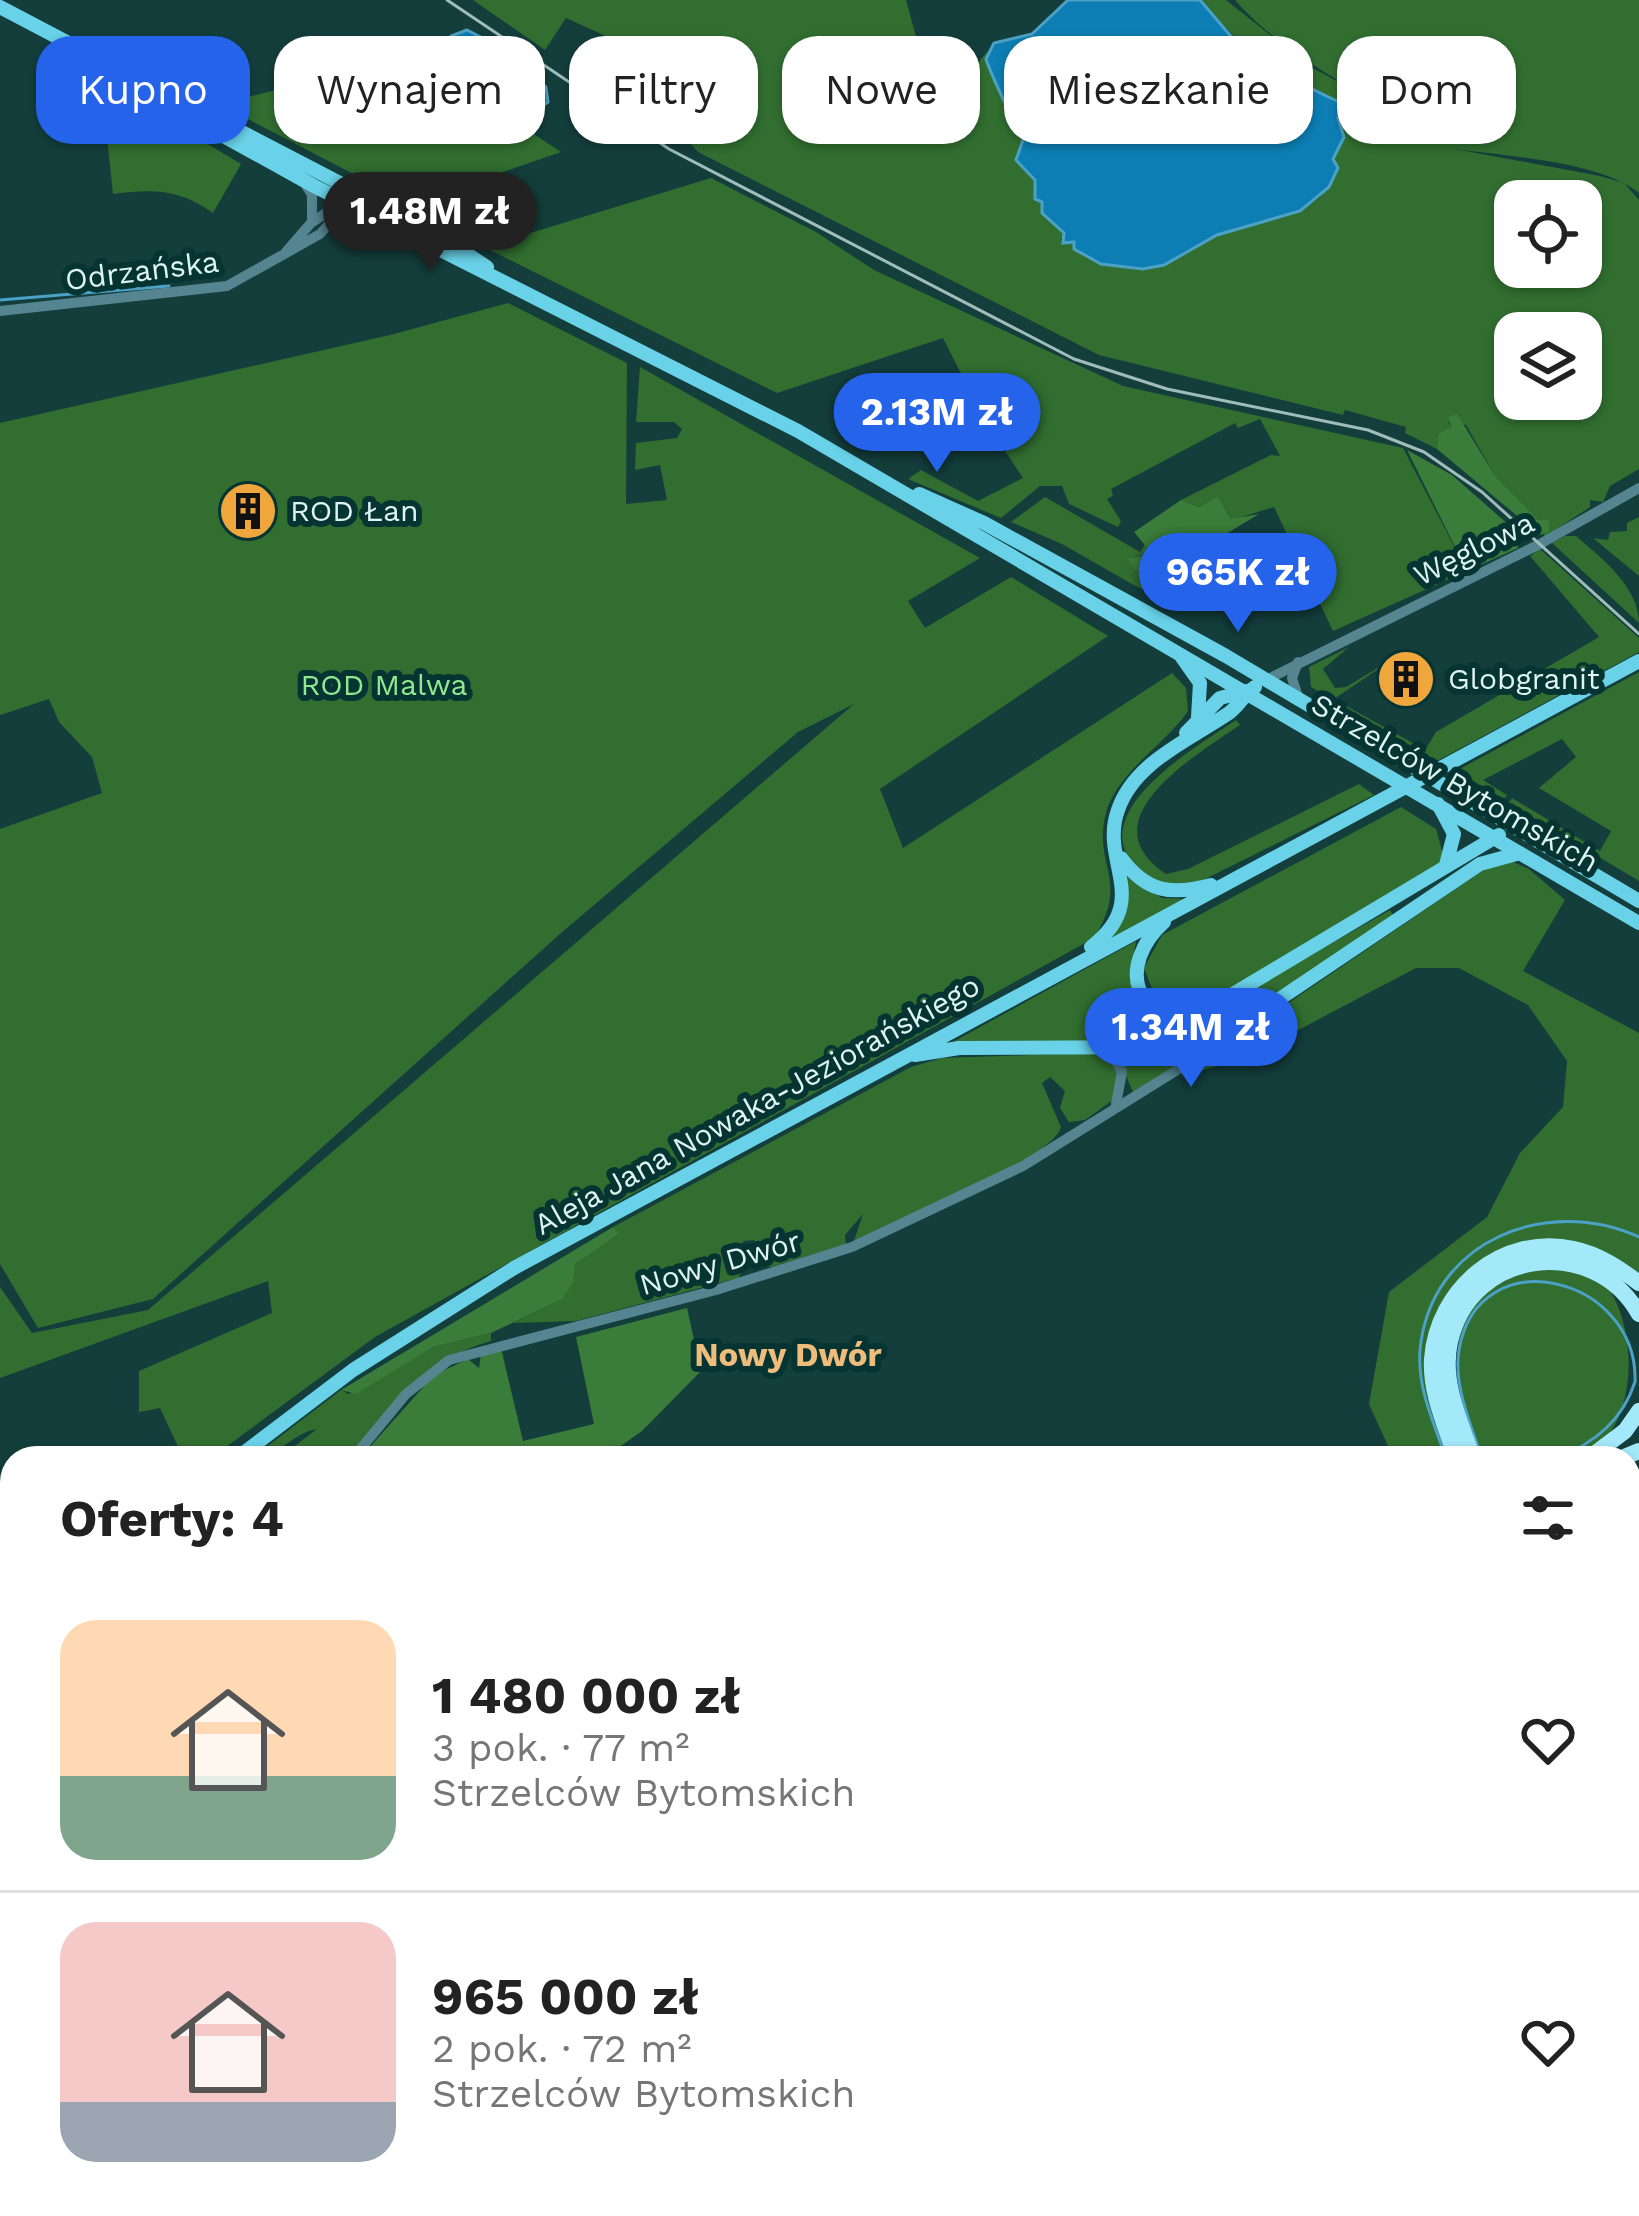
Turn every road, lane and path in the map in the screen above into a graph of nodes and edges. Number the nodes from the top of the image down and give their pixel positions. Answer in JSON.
{"nodes":[{"id":1,"x":0,"y":8,"type":"edge"},
{"id":2,"x":55,"y":36,"type":"edge"},
{"id":3,"x":250,"y":137,"type":"edge"},
{"id":4,"x":238,"y":144,"type":"edge"},
{"id":5,"x":302,"y":179,"type":"junction"},
{"id":6,"x":337,"y":182,"type":"junction"},
{"id":7,"x":343,"y":201,"type":"junction"},
{"id":8,"x":381,"y":213,"type":"junction"},
{"id":9,"x":311,"y":223,"type":"junction"},
{"id":10,"x":329,"y":226,"type":"junction"},
{"id":11,"x":283,"y":256,"type":"junction"},
{"id":12,"x":0,"y":311,"type":"edge"},
{"id":13,"x":870,"y":472,"type":"junction"},
{"id":14,"x":1639,"y":488,"type":"edge"},
{"id":15,"x":1174,"y":648,"type":"junction"},
{"id":16,"x":1298,"y":662,"type":"junction"},
{"id":17,"x":1636,"y":663,"type":"edge"},
{"id":18,"x":1264,"y":681,"type":"junction"},
{"id":19,"x":1247,"y":691,"type":"junction"},
{"id":20,"x":1300,"y":703,"type":"junction"},
{"id":21,"x":1235,"y":708,"type":"junction"},
{"id":22,"x":1286,"y":715,"type":"junction"},
{"id":23,"x":1197,"y":721,"type":"junction"},
{"id":24,"x":1175,"y":746,"type":"junction"},
{"id":25,"x":1435,"y":800,"type":"junction"},
{"id":26,"x":1482,"y":805,"type":"junction"},
{"id":27,"x":1492,"y":835,"type":"junction"},
{"id":28,"x":1540,"y":840,"type":"junction"},
{"id":29,"x":1523,"y":853,"type":"junction"},
{"id":30,"x":1118,"y":854,"type":"junction"},
{"id":31,"x":1480,"y":864,"type":"junction"},
{"id":32,"x":1445,"y":868,"type":"junction"},
{"id":33,"x":1233,"y":878,"type":"junction"},
{"id":34,"x":1639,"y":901,"type":"edge"},
{"id":35,"x":1183,"y":905,"type":"junction"},
{"id":36,"x":1639,"y":923,"type":"edge"},
{"id":37,"x":1055,"y":974,"type":"junction"},
{"id":38,"x":1243,"y":1028,"type":"junction"},
{"id":39,"x":1098,"y":1049,"type":"junction"},
{"id":40,"x":898,"y":1058,"type":"junction"},
{"id":41,"x":1111,"y":1109,"type":"junction"},
{"id":42,"x":1639,"y":1283,"type":"edge"},
{"id":43,"x":1639,"y":1315,"type":"edge"},
{"id":44,"x":1639,"y":1411,"type":"edge"},
{"id":45,"x":252,"y":1446,"type":"edge"},
{"id":46,"x":363,"y":1446,"type":"edge"},
{"id":47,"x":1453,"y":1446,"type":"edge"},
{"id":48,"x":1470,"y":1446,"type":"edge"},
{"id":49,"x":1605,"y":1446,"type":"edge"}],
"edges":[{"from":1,"to":2,"type":"main road","name":"Strzelców Bytomskich"},
{"from":3,"to":6,"type":"main road","name":"Strzelców Bytomskich"},
{"from":4,"to":5,"type":"main road","name":"Strzelców Bytomskich"},
{"from":5,"to":7,"type":"main road","name":"Strzelców Bytomskich"},
{"from":5,"to":9,"type":"street"},
{"from":6,"to":7,"type":"street"},
{"from":6,"to":8,"type":"main road","name":"Strzelców Bytomskich"},
{"from":7,"to":8,"type":"main road","name":"Strzelców Bytomskich"},
{"from":7,"to":9,"type":"street"},
{"from":7,"to":10,"type":"street"},
{"from":8,"to":10,"type":"street"},
{"from":8,"to":13,"type":"main road","name":"Strzelców Bytomskich"},
{"from":9,"to":11,"type":"street"},
{"from":10,"to":11,"type":"street","name":"Odrzańska"},
{"from":11,"to":12,"type":"street","name":"Odrzańska"},
{"from":13,"to":15,"type":"main road","name":"Strzelców Bytomskich"},
{"from":13,"to":18,"type":"main road","name":"Strzelców Bytomskich"},
{"from":14,"to":16,"type":"street","name":"Węglowa"},
{"from":15,"to":19,"type":"main road","name":"Strzelców Bytomskich"},
{"from":15,"to":23,"type":"main road"},
{"from":16,"to":18,"type":"street","name":"Węglowa"},
{"from":16,"to":20,"type":"street"},
{"from":17,"to":33,"type":"main road","name":"Aleja Jana Nowaka-Jeziorańskiego"},
{"from":18,"to":19,"type":"main road"},
{"from":18,"to":20,"type":"main road","name":"Strzelców Bytomskich"},
{"from":19,"to":21,"type":"main road"},
{"from":19,"to":22,"type":"main road","name":"Strzelców Bytomskich"},
{"from":19,"to":23,"type":"main road"},
{"from":20,"to":26,"type":"main road","name":"Strzelców Bytomskich"},
{"from":21,"to":22,"type":"main road"},
{"from":21,"to":24,"type":"main road"},
{"from":22,"to":25,"type":"main road","name":"Strzelców Bytomskich"},
{"from":23,"to":24,"type":"main road"},
{"from":24,"to":30,"type":"main road"},
{"from":25,"to":27,"type":"main road","name":"Strzelców Bytomskich"},
{"from":25,"to":32,"type":"main road"},
{"from":26,"to":27,"type":"main road"},
{"from":26,"to":28,"type":"main road","name":"Strzelców Bytomskich"},
{"from":27,"to":28,"type":"main road"},
{"from":27,"to":29,"type":"main road","name":"Strzelców Bytomskich"},
{"from":27,"to":31,"type":"main road"},
{"from":27,"to":32,"type":"main road"},
{"from":28,"to":34,"type":"main road","name":"Strzelców Bytomskich"},
{"from":29,"to":31,"type":"main road"},
{"from":29,"to":36,"type":"main road","name":"Strzelców Bytomskich"},
{"from":30,"to":33,"type":"main road"},
{"from":30,"to":37,"type":"main road"},
{"from":31,"to":38,"type":"main road"},
{"from":32,"to":35,"type":"main road"},
{"from":33,"to":35,"type":"main road","name":"Aleja Jana Nowaka-Jeziorańskiego"},
{"from":35,"to":37,"type":"main road","name":"Aleja Jana Nowaka-Jeziorańskiego"},
{"from":37,"to":40,"type":"main road","name":"Aleja Jana Nowaka-Jeziorańskiego"},
{"from":38,"to":39,"type":"main road"},
{"from":38,"to":41,"type":"street","name":"Nowy Dwór"},
{"from":39,"to":40,"type":"main road"},
{"from":39,"to":41,"type":"street"},
{"from":40,"to":45,"type":"main road","name":"Aleja Jana Nowaka-Jeziorańskiego"},
{"from":41,"to":46,"type":"street","name":"Nowy Dwór"},
{"from":42,"to":47,"type":"highway"},
{"from":43,"to":48,"type":"highway"},
{"from":44,"to":49,"type":"highway"}]}
